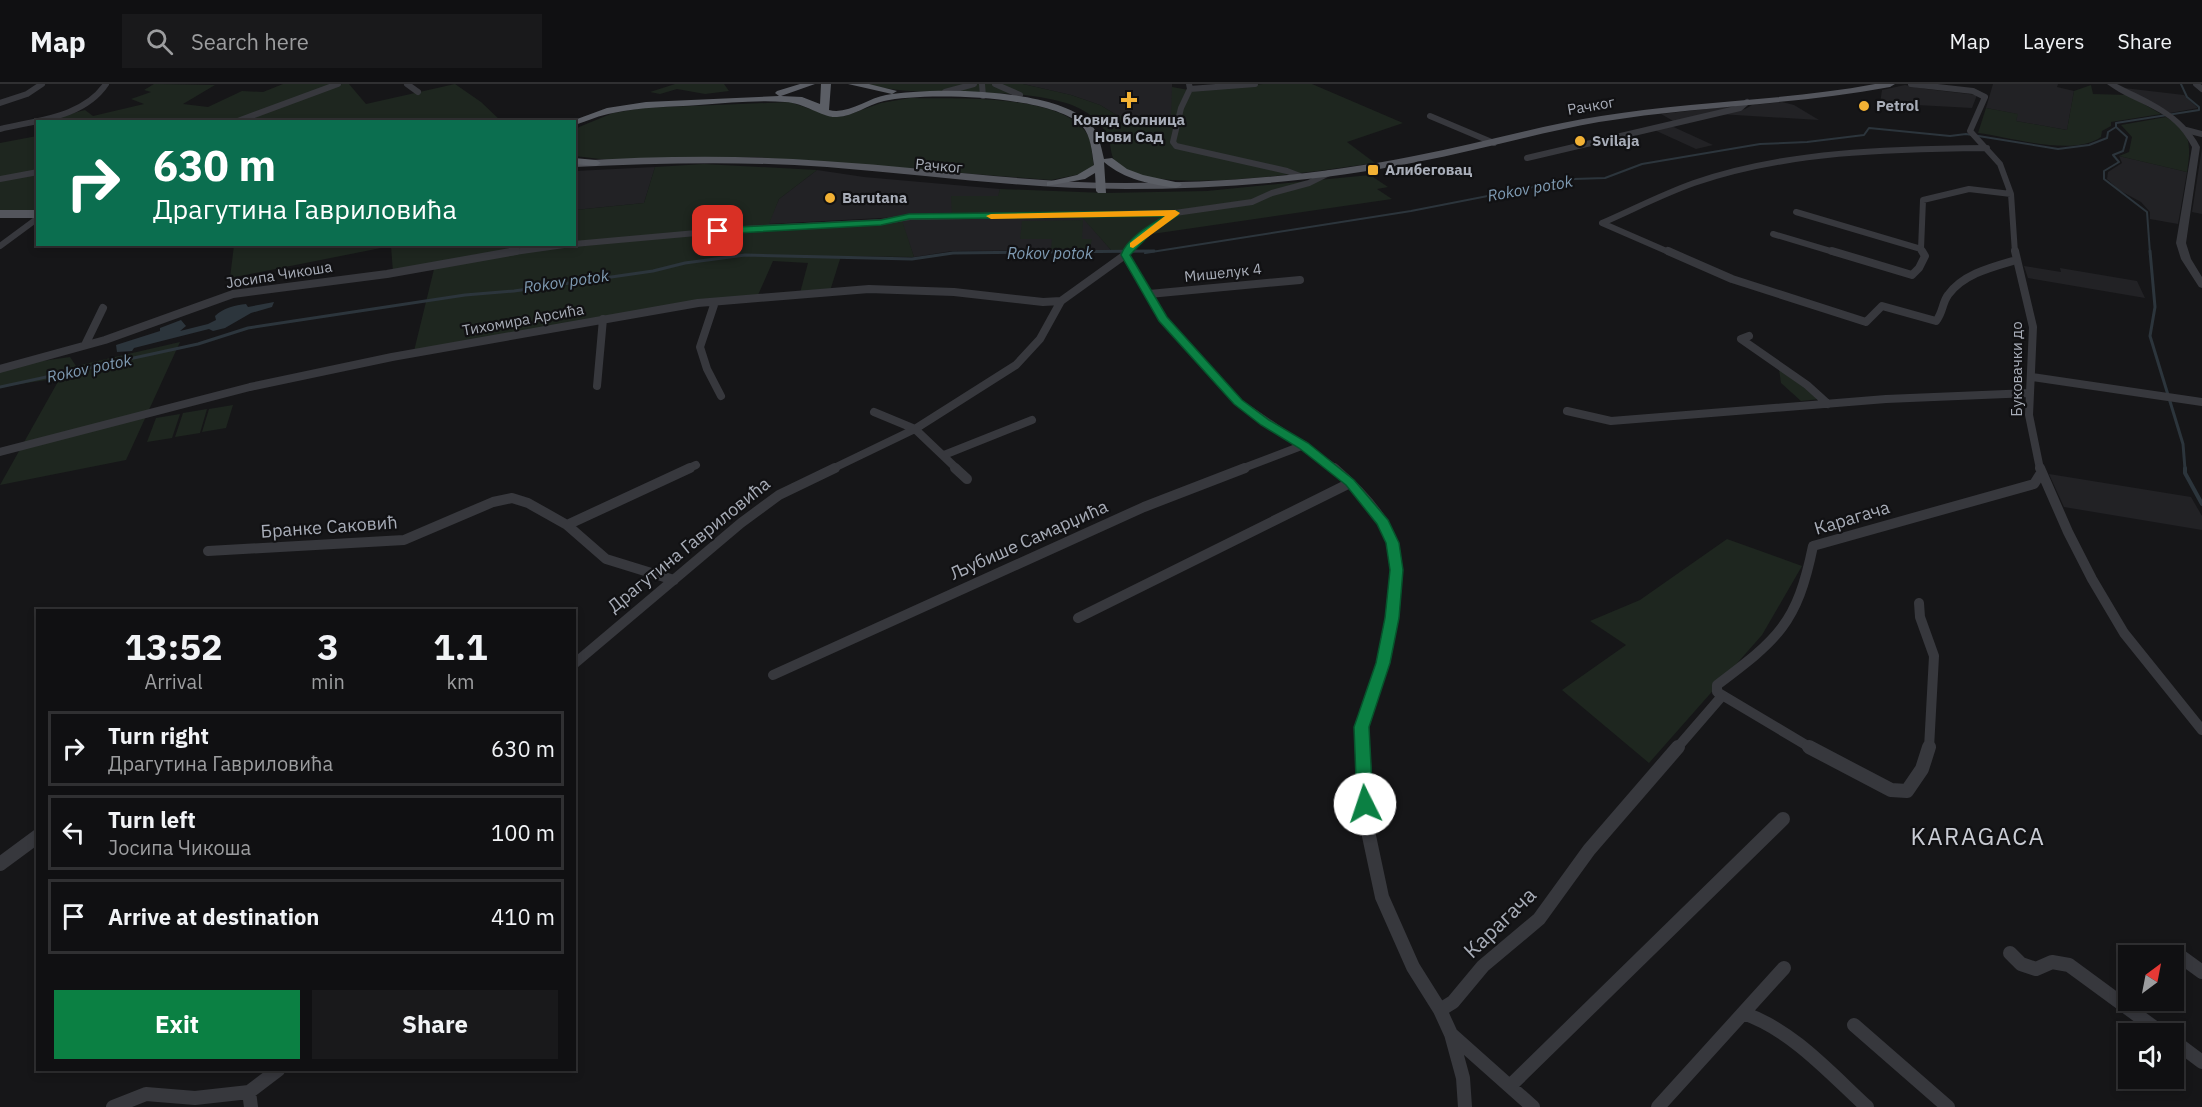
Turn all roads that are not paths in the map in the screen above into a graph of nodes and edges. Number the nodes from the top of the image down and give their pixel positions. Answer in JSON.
{"nodes":[{"id":1,"x":42,"y":84,"type":"edge"},
{"id":2,"x":106,"y":84,"type":"edge"},
{"id":3,"x":338,"y":84,"type":"edge"},
{"id":4,"x":407,"y":84,"type":"edge"},
{"id":5,"x":810,"y":84,"type":"edge"},
{"id":6,"x":826,"y":84,"type":"edge"},
{"id":7,"x":848,"y":84,"type":"edge"},
{"id":8,"x":853,"y":84,"type":"edge"},
{"id":9,"x":974,"y":84,"type":"edge"},
{"id":10,"x":995,"y":84,"type":"edge"},
{"id":11,"x":1255,"y":84,"type":"edge"},
{"id":12,"x":1890,"y":84,"type":"edge"},
{"id":13,"x":1911,"y":84,"type":"edge"},
{"id":14,"x":2111,"y":84,"type":"edge"},
{"id":15,"x":2196,"y":84,"type":"edge"},
{"id":16,"x":1190,"y":86,"type":"edge"},
{"id":17,"x":2202,"y":89,"type":"edge"},
{"id":18,"x":985,"y":91,"type":"edge"},
{"id":19,"x":418,"y":92,"type":"dead end"},
{"id":20,"x":945,"y":92,"type":"junction"},
{"id":21,"x":1020,"y":95,"type":"junction"},
{"id":22,"x":1747,"y":102,"type":"junction"},
{"id":23,"x":0,"y":103,"type":"edge"},
{"id":24,"x":824,"y":110,"type":"junction"},
{"id":25,"x":848,"y":111,"type":"junction"},
{"id":26,"x":1430,"y":116,"type":"dead end"},
{"id":27,"x":240,"y":120,"type":"edge"},
{"id":28,"x":567,"y":120,"type":"edge"},
{"id":29,"x":576,"y":121,"type":"edge"},
{"id":30,"x":0,"y":129,"type":"edge"},
{"id":31,"x":2186,"y":130,"type":"junction"},
{"id":32,"x":2202,"y":134,"type":"edge"},
{"id":33,"x":1494,"y":143,"type":"junction"},
{"id":34,"x":2199,"y":144,"type":"edge"},
{"id":35,"x":1987,"y":148,"type":"junction"},
{"id":36,"x":1527,"y":158,"type":"dead end"},
{"id":37,"x":576,"y":163,"type":"edge"},
{"id":38,"x":1103,"y":164,"type":"junction"},
{"id":39,"x":576,"y":169,"type":"edge"},
{"id":40,"x":36,"y":172,"type":"edge"},
{"id":41,"x":1329,"y":173,"type":"junction"},
{"id":42,"x":1300,"y":176,"type":"junction"},
{"id":43,"x":0,"y":179,"type":"edge"},
{"id":44,"x":1051,"y":184,"type":"junction"},
{"id":45,"x":1176,"y":185,"type":"junction"},
{"id":46,"x":1106,"y":188,"type":"junction"},
{"id":47,"x":2011,"y":194,"type":"junction"},
{"id":48,"x":1796,"y":212,"type":"dead end"},
{"id":49,"x":1175,"y":213,"type":"junction"},
{"id":50,"x":0,"y":214,"type":"edge"},
{"id":51,"x":36,"y":216,"type":"edge"},
{"id":52,"x":36,"y":218,"type":"edge"},
{"id":53,"x":1773,"y":234,"type":"dead end"},
{"id":54,"x":576,"y":244,"type":"edge"},
{"id":55,"x":0,"y":246,"type":"edge"},
{"id":56,"x":556,"y":246,"type":"edge"},
{"id":57,"x":1921,"y":249,"type":"junction"},
{"id":58,"x":1126,"y":253,"type":"junction"},
{"id":59,"x":2016,"y":260,"type":"junction"},
{"id":60,"x":1300,"y":280,"type":"dead end"},
{"id":61,"x":2202,"y":285,"type":"edge"},
{"id":62,"x":1149,"y":294,"type":"junction"},
{"id":63,"x":1061,"y":301,"type":"junction"},
{"id":64,"x":715,"y":302,"type":"junction"},
{"id":65,"x":103,"y":308,"type":"dead end"},
{"id":66,"x":603,"y":319,"type":"junction"},
{"id":67,"x":1749,"y":336,"type":"dead end"},
{"id":68,"x":85,"y":345,"type":"junction"},
{"id":69,"x":0,"y":369,"type":"edge"},
{"id":70,"x":2032,"y":377,"type":"junction"},
{"id":71,"x":597,"y":386,"type":"dead end"},
{"id":72,"x":2030,"y":393,"type":"junction"},
{"id":73,"x":721,"y":396,"type":"dead end"},
{"id":74,"x":2202,"y":402,"type":"edge"},
{"id":75,"x":1828,"y":404,"type":"junction"},
{"id":76,"x":1567,"y":411,"type":"dead end"},
{"id":77,"x":874,"y":412,"type":"dead end"},
{"id":78,"x":1032,"y":420,"type":"dead end"},
{"id":79,"x":915,"y":429,"type":"junction"},
{"id":80,"x":1304,"y":446,"type":"junction"},
{"id":81,"x":0,"y":452,"type":"edge"},
{"id":82,"x":944,"y":455,"type":"junction"},
{"id":83,"x":696,"y":465,"type":"dead end"},
{"id":84,"x":2041,"y":473,"type":"junction"},
{"id":85,"x":967,"y":479,"type":"dead end"},
{"id":86,"x":1350,"y":483,"type":"junction"},
{"id":87,"x":567,"y":525,"type":"junction"},
{"id":88,"x":208,"y":551,"type":"dead end"},
{"id":89,"x":674,"y":580,"type":"junction"},
{"id":90,"x":1919,"y":603,"type":"dead end"},
{"id":91,"x":1078,"y":618,"type":"dead end"},
{"id":92,"x":576,"y":662,"type":"edge"},
{"id":93,"x":772,"y":675,"type":"dead end"},
{"id":94,"x":1722,"y":696,"type":"junction"},
{"id":95,"x":2202,"y":730,"type":"edge"},
{"id":96,"x":1783,"y":819,"type":"dead end"},
{"id":97,"x":36,"y":837,"type":"edge"},
{"id":98,"x":0,"y":864,"type":"edge"},
{"id":99,"x":2010,"y":953,"type":"dead end"},
{"id":100,"x":2184,"y":959,"type":"edge"},
{"id":101,"x":1784,"y":968,"type":"dead end"},
{"id":102,"x":2202,"y":972,"type":"edge"},
{"id":103,"x":1440,"y":1010,"type":"junction"},
{"id":104,"x":1743,"y":1013,"type":"junction"},
{"id":105,"x":2148,"y":1023,"type":"edge"},
{"id":106,"x":1854,"y":1025,"type":"dead end"},
{"id":107,"x":1451,"y":1034,"type":"junction"},
{"id":108,"x":2184,"y":1048,"type":"edge"},
{"id":109,"x":2202,"y":1062,"type":"edge"},
{"id":110,"x":277,"y":1071,"type":"edge"},
{"id":111,"x":1510,"y":1086,"type":"junction"},
{"id":112,"x":250,"y":1099,"type":"edge"},
{"id":113,"x":113,"y":1107,"type":"edge"},
{"id":114,"x":1465,"y":1107,"type":"edge"},
{"id":115,"x":1533,"y":1107,"type":"edge"},
{"id":116,"x":1658,"y":1107,"type":"edge"},
{"id":117,"x":1867,"y":1107,"type":"edge"},
{"id":118,"x":1948,"y":1107,"type":"edge"}],
"edges":[{"from":1,"to":23,"type":"street"},
{"from":2,"to":30,"type":"street"},
{"from":3,"to":27,"type":"street"},
{"from":4,"to":19,"type":"street"},
{"from":5,"to":28,"type":"highway"},
{"from":6,"to":24,"type":"highway"},
{"from":7,"to":25,"type":"highway"},
{"from":8,"to":20,"type":"highway"},
{"from":9,"to":20,"type":"street"},
{"from":10,"to":21,"type":"street"},
{"from":11,"to":16,"type":"street"},
{"from":12,"to":22,"type":"main road","name":"Рачког"},
{"from":13,"to":35,"type":"street","name":"Буковачки до"},
{"from":14,"to":31,"type":"street"},
{"from":15,"to":17,"type":"street"},
{"from":16,"to":42,"type":"street"},
{"from":18,"to":20,"type":"highway"},
{"from":18,"to":21,"type":"highway"},
{"from":18,"to":25,"type":"highway"},
{"from":18,"to":38,"type":"highway"},
{"from":21,"to":38,"type":"highway"},
{"from":22,"to":33,"type":"main road","name":"Рачког"},
{"from":22,"to":36,"type":"street"},
{"from":24,"to":25,"type":"highway"},
{"from":24,"to":29,"type":"highway"},
{"from":26,"to":33,"type":"street"},
{"from":31,"to":32,"type":"street"},
{"from":31,"to":34,"type":"street"},
{"from":33,"to":41,"type":"main road","name":"Рачког"},
{"from":34,"to":61,"type":"street"},
{"from":35,"to":47,"type":"street","name":"Буковачки до"},
{"from":35,"to":59,"type":"street"},
{"from":37,"to":44,"type":"main road","name":"Рачког"},
{"from":38,"to":44,"type":"highway"},
{"from":38,"to":45,"type":"highway"},
{"from":38,"to":46,"type":"highway"},
{"from":39,"to":46,"type":"main road","name":"Рачког"},
{"from":40,"to":43,"type":"street"},
{"from":41,"to":42,"type":"main road","name":"Рачког"},
{"from":41,"to":49,"type":"street","name":"Јосипа Чикоша"},
{"from":42,"to":45,"type":"main road","name":"Рачког"},
{"from":42,"to":46,"type":"main road","name":"Рачког"},
{"from":44,"to":46,"type":"main road","name":"Рачког"},
{"from":45,"to":46,"type":"main road","name":"Рачког"},
{"from":47,"to":57,"type":"street"},
{"from":47,"to":59,"type":"street","name":"Буковачки до"},
{"from":48,"to":57,"type":"street"},
{"from":49,"to":54,"type":"street","name":"Јосипа Чикоша"},
{"from":49,"to":58,"type":"street","name":"Драгутина Гавриловића"},
{"from":50,"to":51,"type":"main road"},
{"from":52,"to":55,"type":"street"},
{"from":53,"to":57,"type":"street"},
{"from":56,"to":68,"type":"street","name":"Јосипа Чикоша"},
{"from":58,"to":62,"type":"street"},
{"from":58,"to":63,"type":"street","name":"Драгутина Гавриловића"},
{"from":59,"to":70,"type":"street","name":"Буковачки до"},
{"from":60,"to":62,"type":"street","name":"Мишелук 4"},
{"from":62,"to":80,"type":"street"},
{"from":63,"to":64,"type":"street","name":"Тихомира Арсића"},
{"from":63,"to":79,"type":"street","name":"Драгутина Гавриловића"},
{"from":64,"to":66,"type":"street","name":"Тихомира Арсића"},
{"from":64,"to":73,"type":"street"},
{"from":65,"to":68,"type":"street"},
{"from":66,"to":71,"type":"street"},
{"from":66,"to":81,"type":"street","name":"Тихомира Арсића"},
{"from":67,"to":75,"type":"street"},
{"from":68,"to":69,"type":"street","name":"Јосипа Чикоша"},
{"from":70,"to":72,"type":"street","name":"Буковачки до"},
{"from":70,"to":74,"type":"street"},
{"from":72,"to":75,"type":"street"},
{"from":72,"to":84,"type":"street","name":"Буковачки до"},
{"from":75,"to":76,"type":"street"},
{"from":77,"to":79,"type":"street"},
{"from":78,"to":82,"type":"street"},
{"from":79,"to":82,"type":"street"},
{"from":79,"to":89,"type":"street","name":"Драгутина Гавриловића"},
{"from":80,"to":86,"type":"street"},
{"from":80,"to":93,"type":"street","name":"Љубише Самарџића"},
{"from":82,"to":85,"type":"street"},
{"from":83,"to":87,"type":"street"},
{"from":84,"to":94,"type":"street","name":"Карагача"},
{"from":84,"to":95,"type":"street","name":"Буковачки до"},
{"from":86,"to":91,"type":"street"},
{"from":86,"to":103,"type":"street"},
{"from":87,"to":88,"type":"street","name":"Бранке Саковић"},
{"from":87,"to":89,"type":"street","name":"Бранке Саковић"},
{"from":89,"to":92,"type":"street","name":"Драгутина Гавриловића"},
{"from":90,"to":94,"type":"street"},
{"from":94,"to":103,"type":"street","name":"Карагача"},
{"from":96,"to":111,"type":"street"},
{"from":97,"to":98,"type":"street"},
{"from":99,"to":105,"type":"street"},
{"from":100,"to":102,"type":"street"},
{"from":101,"to":104,"type":"street"},
{"from":103,"to":107,"type":"street"},
{"from":104,"to":116,"type":"street"},
{"from":104,"to":117,"type":"street"},
{"from":106,"to":118,"type":"street"},
{"from":107,"to":111,"type":"street"},
{"from":107,"to":114,"type":"street"},
{"from":108,"to":109,"type":"street"},
{"from":110,"to":112,"type":"street"},
{"from":111,"to":115,"type":"street"},
{"from":112,"to":113,"type":"street"}]}
